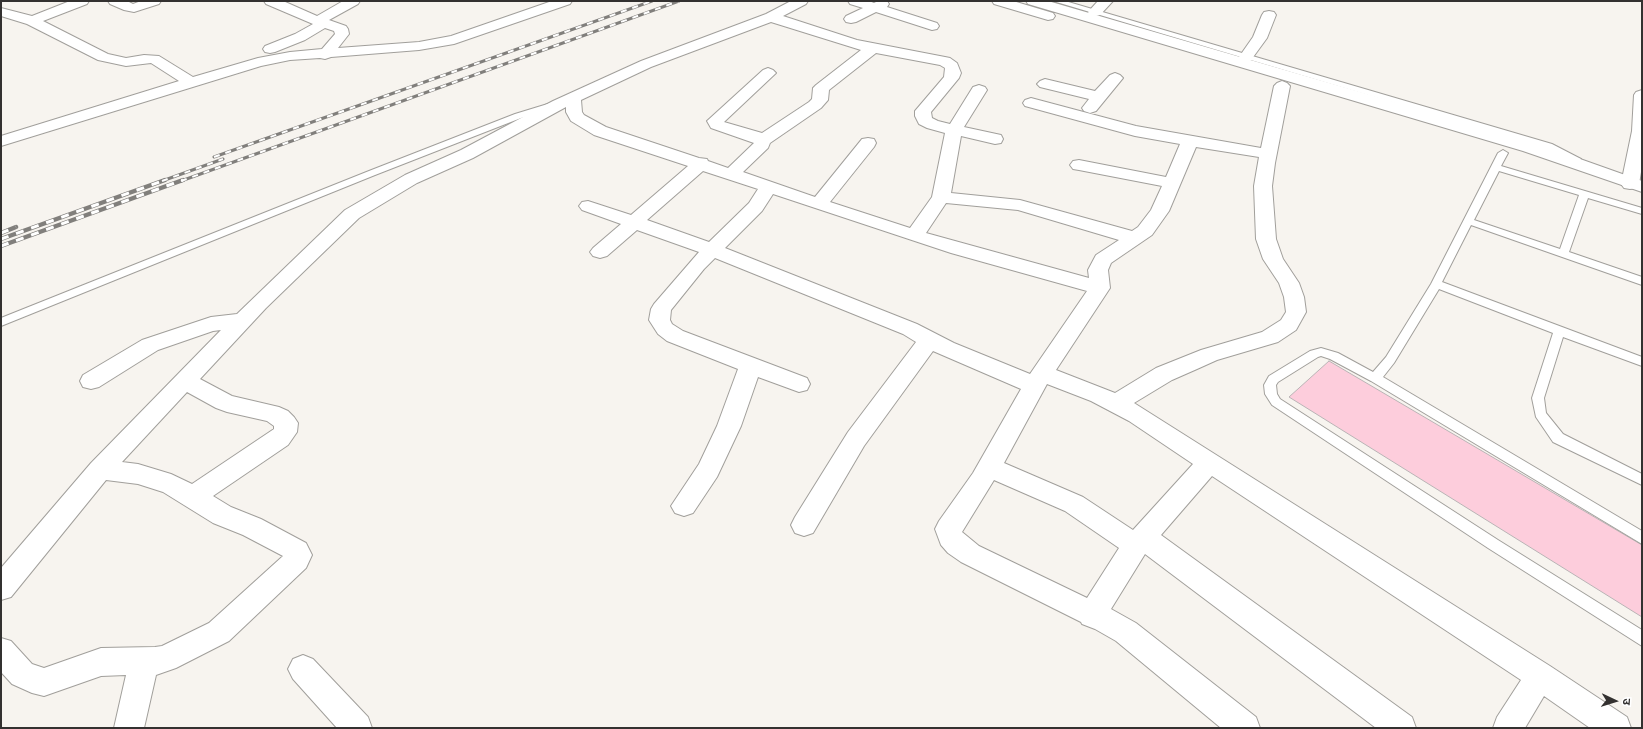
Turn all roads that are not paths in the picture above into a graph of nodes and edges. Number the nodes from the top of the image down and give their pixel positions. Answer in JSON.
{"nodes":[{"id":1,"x":82,"y":1,"type":"edge"},
{"id":2,"x":115,"y":1,"type":"edge"},
{"id":3,"x":154,"y":1,"type":"edge"},
{"id":4,"x":272,"y":1,"type":"edge"},
{"id":5,"x":353,"y":1,"type":"edge"},
{"id":6,"x":565,"y":1,"type":"edge"},
{"id":7,"x":801,"y":1,"type":"edge"},
{"id":8,"x":855,"y":1,"type":"edge"},
{"id":9,"x":999,"y":1,"type":"edge"},
{"id":10,"x":1033,"y":1,"type":"edge"},
{"id":11,"x":1057,"y":1,"type":"edge"},
{"id":12,"x":1106,"y":1,"type":"edge"},
{"id":13,"x":881,"y":4,"type":"edge"},
{"id":14,"x":1,"y":12,"type":"edge"},
{"id":15,"x":1095,"y":12,"type":"junction"},
{"id":16,"x":1269,"y":15,"type":"dead end"},
{"id":17,"x":771,"y":17,"type":"junction"},
{"id":18,"x":851,"y":19,"type":"dead end"},
{"id":19,"x":32,"y":21,"type":"junction"},
{"id":20,"x":321,"y":22,"type":"junction"},
{"id":21,"x":932,"y":26,"type":"dead end"},
{"id":22,"x":873,"y":48,"type":"junction"},
{"id":23,"x":270,"y":49,"type":"dead end"},
{"id":24,"x":325,"y":55,"type":"junction"},
{"id":25,"x":1246,"y":57,"type":"junction"},
{"id":26,"x":768,"y":73,"type":"dead end"},
{"id":27,"x":1115,"y":78,"type":"dead end"},
{"id":28,"x":191,"y":82,"type":"junction"},
{"id":29,"x":1046,"y":84,"type":"dead end"},
{"id":30,"x":1282,"y":86,"type":"junction"},
{"id":31,"x":979,"y":90,"type":"dead end"},
{"id":32,"x":1642,"y":95,"type":"edge"},
{"id":33,"x":1099,"y":98,"type":"junction"},
{"id":34,"x":569,"y":100,"type":"junction"},
{"id":35,"x":1030,"y":103,"type":"dead end"},
{"id":36,"x":1082,"y":118,"type":"junction"},
{"id":37,"x":954,"y":130,"type":"junction"},
{"id":38,"x":994,"y":139,"type":"dead end"},
{"id":39,"x":1,"y":141,"type":"edge"},
{"id":40,"x":762,"y":141,"type":"junction"},
{"id":41,"x":1190,"y":141,"type":"junction"},
{"id":42,"x":868,"y":143,"type":"dead end"},
{"id":43,"x":1268,"y":154,"type":"junction"},
{"id":44,"x":1499,"y":160,"type":"junction"},
{"id":45,"x":702,"y":163,"type":"junction"},
{"id":46,"x":1079,"y":165,"type":"dead end"},
{"id":47,"x":1602,"y":172,"type":"junction"},
{"id":48,"x":732,"y":173,"type":"junction"},
{"id":49,"x":1172,"y":183,"type":"junction"},
{"id":50,"x":1636,"y":186,"type":"edge"},
{"id":51,"x":769,"y":187,"type":"junction"},
{"id":52,"x":1584,"y":194,"type":"junction"},
{"id":53,"x":941,"y":197,"type":"junction"},
{"id":54,"x":819,"y":204,"type":"junction"},
{"id":55,"x":588,"y":206,"type":"dead end"},
{"id":56,"x":1642,"y":211,"type":"edge"},
{"id":57,"x":1468,"y":221,"type":"junction"},
{"id":58,"x":633,"y":223,"type":"junction"},
{"id":59,"x":914,"y":235,"type":"junction"},
{"id":60,"x":1134,"y":238,"type":"junction"},
{"id":61,"x":712,"y":250,"type":"junction"},
{"id":62,"x":600,"y":252,"type":"dead end"},
{"id":63,"x":1563,"y":254,"type":"junction"},
{"id":64,"x":1642,"y":281,"type":"edge"},
{"id":65,"x":1436,"y":284,"type":"junction"},
{"id":66,"x":1100,"y":288,"type":"junction"},
{"id":67,"x":243,"y":320,"type":"junction"},
{"id":68,"x":1,"y":322,"type":"edge"},
{"id":69,"x":1559,"y":331,"type":"junction"},
{"id":70,"x":930,"y":339,"type":"junction"},
{"id":71,"x":1642,"y":362,"type":"edge"},
{"id":72,"x":751,"y":365,"type":"junction"},
{"id":73,"x":1375,"y":378,"type":"junction"},
{"id":74,"x":1038,"y":379,"type":"junction"},
{"id":75,"x":91,"y":381,"type":"dead end"},
{"id":76,"x":185,"y":381,"type":"junction"},
{"id":77,"x":799,"y":384,"type":"dead end"},
{"id":78,"x":1116,"y":402,"type":"junction"},
{"id":79,"x":1209,"y":462,"type":"junction"},
{"id":80,"x":989,"y":467,"type":"junction"},
{"id":81,"x":100,"y":470,"type":"junction"},
{"id":82,"x":1642,"y":480,"type":"edge"},
{"id":83,"x":193,"y":496,"type":"junction"},
{"id":84,"x":684,"y":506,"type":"dead end"},
{"id":85,"x":804,"y":525,"type":"dead end"},
{"id":86,"x":1642,"y":538,"type":"edge"},
{"id":87,"x":1140,"y":542,"type":"junction"},
{"id":88,"x":1,"y":588,"type":"edge"},
{"id":89,"x":1092,"y":615,"type":"junction"},
{"id":90,"x":1642,"y":639,"type":"edge"},
{"id":91,"x":1,"y":651,"type":"edge"},
{"id":92,"x":144,"y":661,"type":"junction"},
{"id":93,"x":303,"y":669,"type":"dead end"},
{"id":94,"x":1540,"y":676,"type":"junction"},
{"id":95,"x":129,"y":728,"type":"edge"},
{"id":96,"x":357,"y":728,"type":"edge"},
{"id":97,"x":1245,"y":728,"type":"edge"},
{"id":98,"x":1401,"y":728,"type":"edge"},
{"id":99,"x":1508,"y":728,"type":"edge"},
{"id":100,"x":1616,"y":728,"type":"edge"}],
"edges":[{"from":1,"to":19,"type":"street"},
{"from":2,"to":3,"type":"street"},
{"from":4,"to":20,"type":"street"},
{"from":5,"to":20,"type":"street"},
{"from":6,"to":24,"type":"street"},
{"from":7,"to":17,"type":"street"},
{"from":8,"to":13,"type":"street"},
{"from":9,"to":30,"type":"street"},
{"from":10,"to":47,"type":"street"},
{"from":11,"to":15,"type":"lane"},
{"from":12,"to":15,"type":"street"},
{"from":13,"to":18,"type":"street"},
{"from":13,"to":21,"type":"street"},
{"from":14,"to":19,"type":"street"},
{"from":15,"to":25,"type":"lane"},
{"from":16,"to":25,"type":"street"},
{"from":17,"to":22,"type":"street"},
{"from":17,"to":34,"type":"street"},
{"from":19,"to":28,"type":"street"},
{"from":20,"to":23,"type":"street"},
{"from":20,"to":24,"type":"street"},
{"from":22,"to":37,"type":"street"},
{"from":22,"to":40,"type":"street"},
{"from":24,"to":28,"type":"street"},
{"from":25,"to":47,"type":"lane"},
{"from":26,"to":40,"type":"street"},
{"from":27,"to":33,"type":"street"},
{"from":28,"to":39,"type":"street"},
{"from":29,"to":33,"type":"street"},
{"from":30,"to":43,"type":"street"},
{"from":30,"to":44,"type":"street"},
{"from":31,"to":37,"type":"street"},
{"from":32,"to":50,"type":"street"},
{"from":33,"to":36,"type":"street"},
{"from":34,"to":45,"type":"street"},
{"from":34,"to":67,"type":"street"},
{"from":34,"to":68,"type":"lane"},
{"from":35,"to":36,"type":"street"},
{"from":36,"to":41,"type":"street"},
{"from":37,"to":38,"type":"street"},
{"from":37,"to":53,"type":"street"},
{"from":40,"to":48,"type":"street"},
{"from":41,"to":43,"type":"street"},
{"from":41,"to":49,"type":"street"},
{"from":42,"to":54,"type":"street"},
{"from":43,"to":78,"type":"street"},
{"from":44,"to":47,"type":"street"},
{"from":44,"to":52,"type":"lane"},
{"from":44,"to":57,"type":"lane"},
{"from":45,"to":48,"type":"street"},
{"from":45,"to":58,"type":"street"},
{"from":46,"to":49,"type":"street"},
{"from":47,"to":50,"type":"street"},
{"from":48,"to":51,"type":"street"},
{"from":49,"to":60,"type":"street"},
{"from":51,"to":54,"type":"street"},
{"from":51,"to":61,"type":"street"},
{"from":52,"to":56,"type":"lane"},
{"from":52,"to":63,"type":"lane"},
{"from":53,"to":59,"type":"street"},
{"from":53,"to":60,"type":"street"},
{"from":54,"to":59,"type":"street"},
{"from":55,"to":58,"type":"street"},
{"from":57,"to":63,"type":"lane"},
{"from":57,"to":65,"type":"lane"},
{"from":58,"to":61,"type":"street"},
{"from":58,"to":62,"type":"street"},
{"from":59,"to":66,"type":"street"},
{"from":60,"to":66,"type":"street"},
{"from":61,"to":70,"type":"street"},
{"from":61,"to":72,"type":"street"},
{"from":63,"to":64,"type":"lane"},
{"from":65,"to":69,"type":"lane"},
{"from":65,"to":73,"type":"lane"},
{"from":66,"to":74,"type":"street"},
{"from":67,"to":75,"type":"street"},
{"from":67,"to":76,"type":"street"},
{"from":69,"to":71,"type":"lane"},
{"from":69,"to":82,"type":"lane"},
{"from":70,"to":74,"type":"street"},
{"from":70,"to":85,"type":"street"},
{"from":72,"to":77,"type":"street"},
{"from":72,"to":84,"type":"street"},
{"from":73,"to":86,"type":"lane"},
{"from":73,"to":90,"type":"lane"},
{"from":74,"to":78,"type":"street"},
{"from":74,"to":80,"type":"street"},
{"from":76,"to":81,"type":"street"},
{"from":76,"to":83,"type":"street"},
{"from":78,"to":79,"type":"street"},
{"from":79,"to":87,"type":"street"},
{"from":79,"to":94,"type":"street"},
{"from":80,"to":87,"type":"street"},
{"from":80,"to":89,"type":"street"},
{"from":81,"to":83,"type":"street"},
{"from":81,"to":88,"type":"street"},
{"from":83,"to":92,"type":"street"},
{"from":87,"to":89,"type":"street"},
{"from":87,"to":98,"type":"street"},
{"from":89,"to":97,"type":"street"},
{"from":91,"to":92,"type":"street"},
{"from":92,"to":95,"type":"street"},
{"from":93,"to":96,"type":"street"},
{"from":94,"to":99,"type":"street"},
{"from":94,"to":100,"type":"street"}]}
